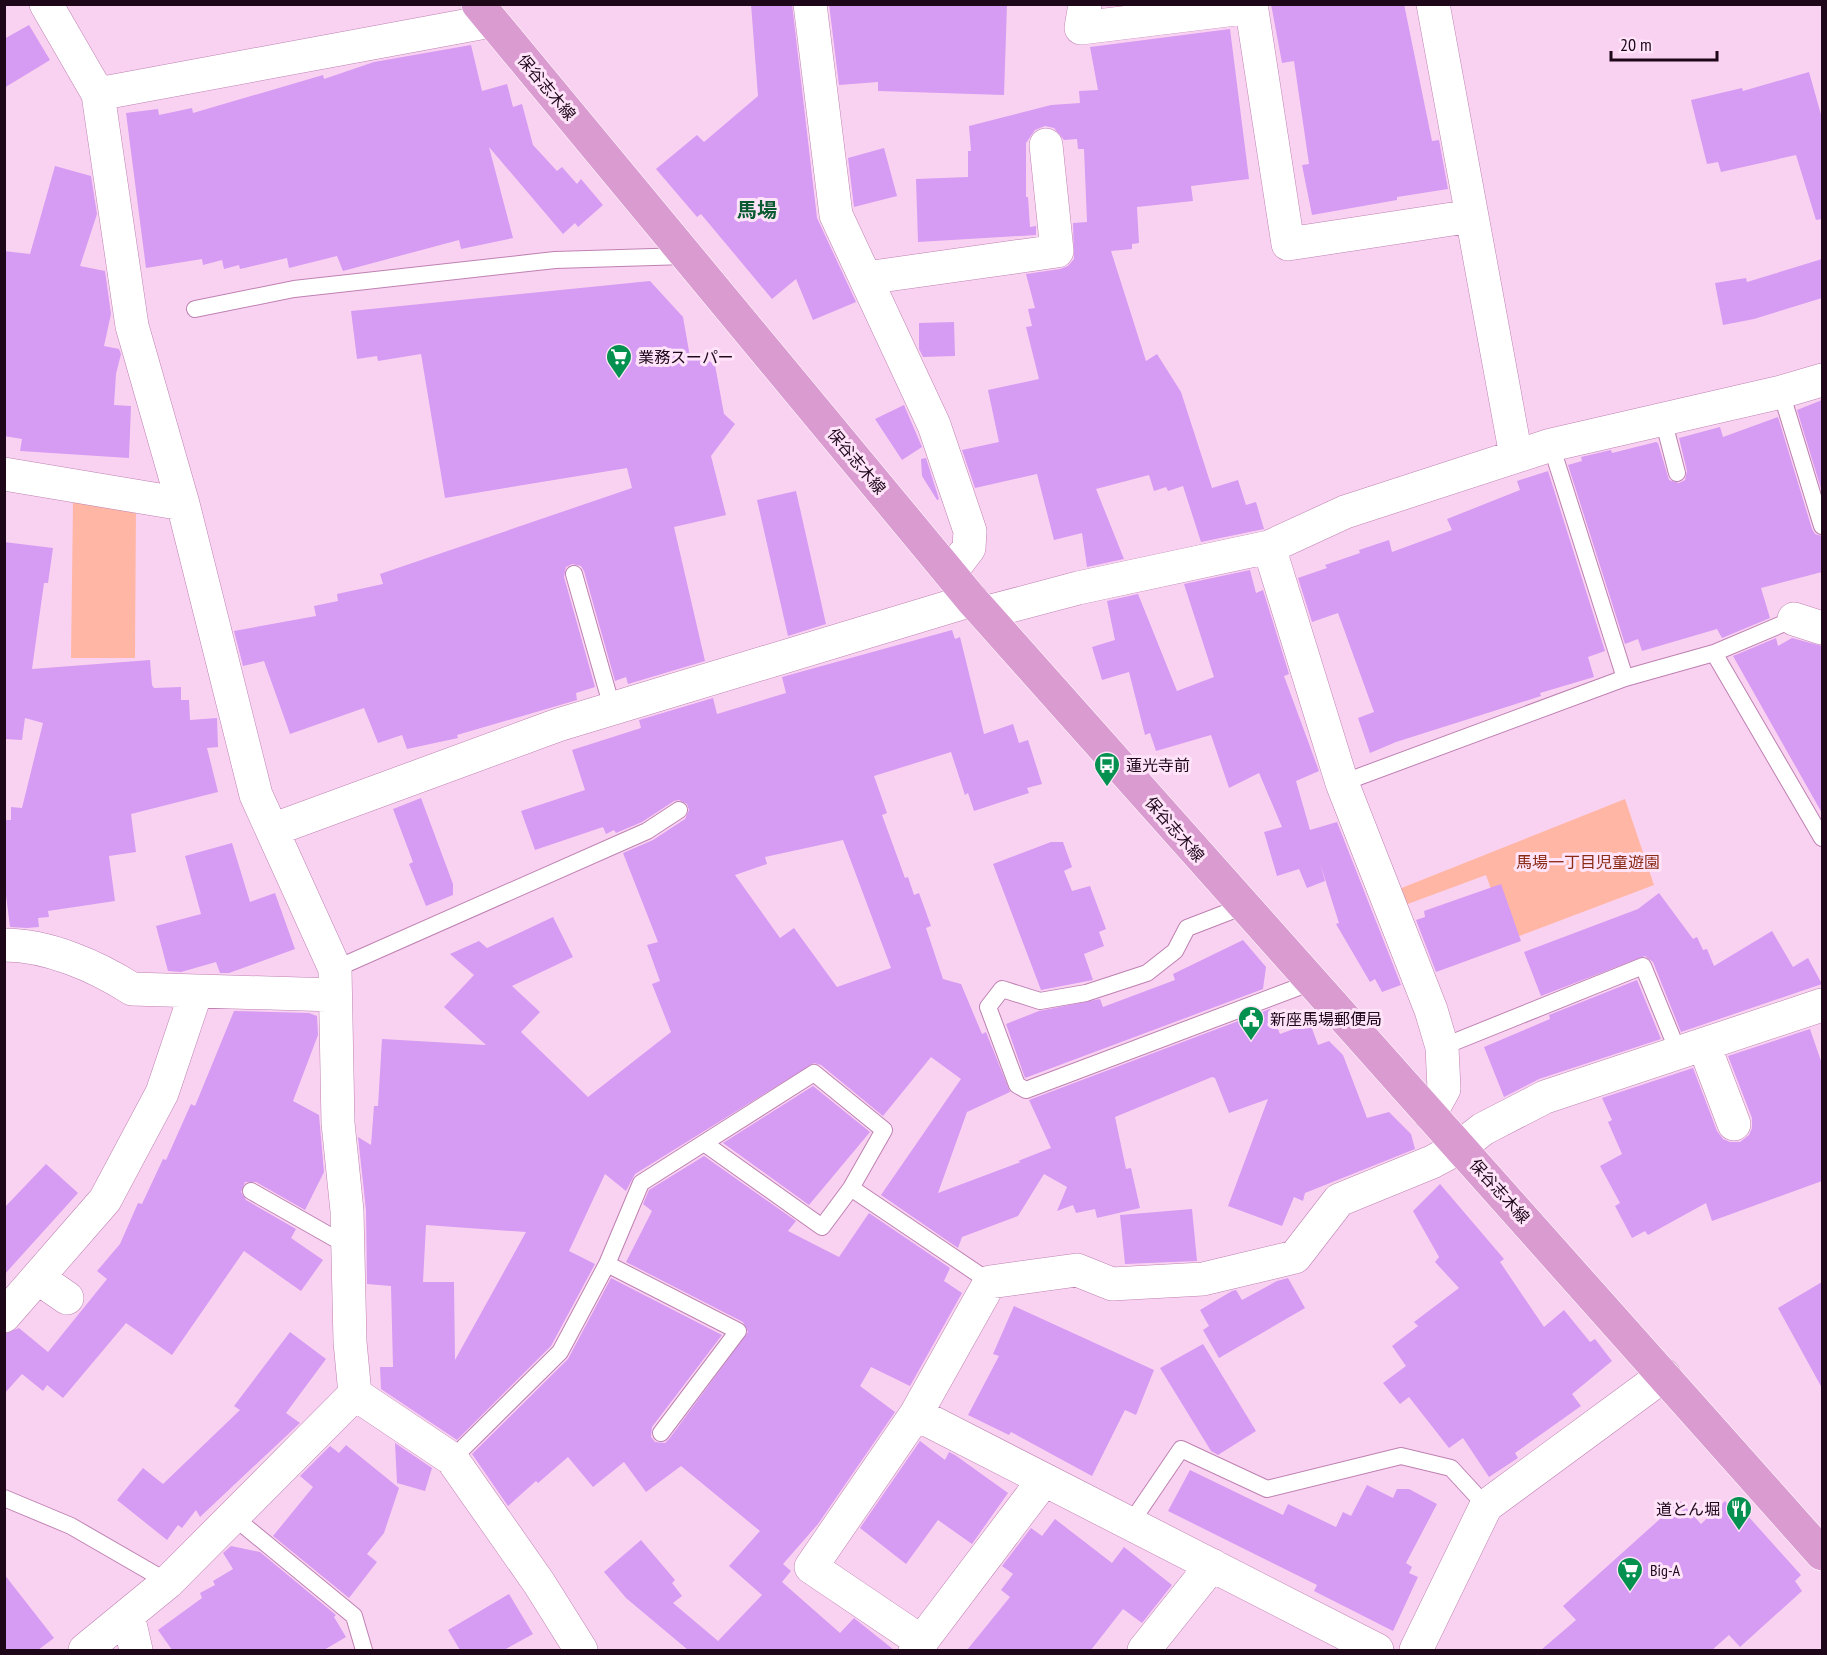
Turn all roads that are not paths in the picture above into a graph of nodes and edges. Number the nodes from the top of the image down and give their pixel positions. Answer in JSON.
{"nodes":[{"id":1,"x":46,"y":4,"type":"edge"},
{"id":2,"x":810,"y":4,"type":"edge"},
{"id":3,"x":1085,"y":4,"type":"edge"},
{"id":4,"x":1433,"y":4,"type":"edge"},
{"id":5,"x":1252,"y":6,"type":"edge"},
{"id":6,"x":484,"y":13,"type":"edge"},
{"id":7,"x":98,"y":94,"type":"junction"},
{"id":8,"x":1046,"y":145,"type":"dead end"},
{"id":9,"x":1472,"y":216,"type":"junction"},
{"id":10,"x":687,"y":256,"type":"junction"},
{"id":11,"x":866,"y":278,"type":"junction"},
{"id":12,"x":195,"y":309,"type":"dead end"},
{"id":13,"x":1822,"y":380,"type":"edge"},
{"id":14,"x":1781,"y":392,"type":"junction"},
{"id":15,"x":1663,"y":419,"type":"junction"},
{"id":16,"x":1551,"y":444,"type":"junction"},
{"id":17,"x":1516,"y":456,"type":"junction"},
{"id":18,"x":1677,"y":473,"type":"dead end"},
{"id":19,"x":4,"y":474,"type":"edge"},
{"id":20,"x":183,"y":504,"type":"junction"},
{"id":21,"x":1822,"y":526,"type":"edge"},
{"id":22,"x":1269,"y":547,"type":"junction"},
{"id":23,"x":950,"y":573,"type":"junction"},
{"id":24,"x":574,"y":574,"type":"dead end"},
{"id":25,"x":978,"y":606,"type":"junction"},
{"id":26,"x":1808,"y":623,"type":"edge"},
{"id":27,"x":1714,"y":653,"type":"junction"},
{"id":28,"x":1625,"y":678,"type":"junction"},
{"id":29,"x":613,"y":711,"type":"junction"},
{"id":30,"x":1342,"y":783,"type":"junction"},
{"id":31,"x":680,"y":810,"type":"dead end"},
{"id":32,"x":272,"y":830,"type":"junction"},
{"id":33,"x":1822,"y":838,"type":"edge"},
{"id":34,"x":1244,"y":906,"type":"junction"},
{"id":35,"x":4,"y":945,"type":"edge"},
{"id":36,"x":335,"y":982,"type":"junction"},
{"id":37,"x":1312,"y":982,"type":"junction"},
{"id":38,"x":196,"y":992,"type":"junction"},
{"id":39,"x":1822,"y":1007,"type":"edge"},
{"id":40,"x":1442,"y":1047,"type":"junction"},
{"id":41,"x":1692,"y":1050,"type":"junction"},
{"id":42,"x":1430,"y":1114,"type":"junction"},
{"id":43,"x":1734,"y":1124,"type":"dead end"},
{"id":44,"x":704,"y":1143,"type":"junction"},
{"id":45,"x":1460,"y":1147,"type":"junction"},
{"id":46,"x":851,"y":1188,"type":"junction"},
{"id":47,"x":250,"y":1191,"type":"dead end"},
{"id":48,"x":348,"y":1246,"type":"junction"},
{"id":49,"x":607,"y":1264,"type":"junction"},
{"id":50,"x":38,"y":1278,"type":"junction"},
{"id":51,"x":990,"y":1282,"type":"junction"},
{"id":52,"x":67,"y":1298,"type":"dead end"},
{"id":53,"x":4,"y":1316,"type":"edge"},
{"id":54,"x":1664,"y":1375,"type":"junction"},
{"id":55,"x":355,"y":1394,"type":"junction"},
{"id":56,"x":916,"y":1414,"type":"junction"},
{"id":57,"x":661,"y":1433,"type":"dead end"},
{"id":58,"x":452,"y":1459,"type":"junction"},
{"id":59,"x":1043,"y":1481,"type":"junction"},
{"id":60,"x":4,"y":1498,"type":"edge"},
{"id":61,"x":1486,"y":1506,"type":"junction"},
{"id":62,"x":235,"y":1518,"type":"junction"},
{"id":63,"x":1130,"y":1524,"type":"junction"},
{"id":64,"x":1822,"y":1554,"type":"edge"},
{"id":65,"x":1212,"y":1565,"type":"junction"},
{"id":66,"x":168,"y":1582,"type":"junction"},
{"id":67,"x":128,"y":1615,"type":"junction"},
{"id":68,"x":918,"y":1646,"type":"edge"},
{"id":69,"x":85,"y":1650,"type":"edge"},
{"id":70,"x":136,"y":1650,"type":"edge"},
{"id":71,"x":364,"y":1650,"type":"edge"},
{"id":72,"x":581,"y":1650,"type":"edge"},
{"id":73,"x":1144,"y":1650,"type":"edge"},
{"id":74,"x":1377,"y":1650,"type":"edge"},
{"id":75,"x":1416,"y":1650,"type":"edge"}],
"edges":[{"from":1,"to":7,"type":"street"},
{"from":2,"to":11,"type":"street"},
{"from":3,"to":5,"type":"street"},
{"from":4,"to":9,"type":"street"},
{"from":5,"to":9,"type":"street"},
{"from":6,"to":7,"type":"street"},
{"from":6,"to":10,"type":"main road","name":"保谷志木線"},
{"from":7,"to":20,"type":"street"},
{"from":8,"to":11,"type":"street"},
{"from":9,"to":17,"type":"street"},
{"from":10,"to":12,"type":"lane"},
{"from":10,"to":23,"type":"main road","name":"保谷志木線"},
{"from":11,"to":23,"type":"street"},
{"from":13,"to":14,"type":"street"},
{"from":14,"to":15,"type":"street"},
{"from":14,"to":21,"type":"lane"},
{"from":15,"to":16,"type":"street"},
{"from":15,"to":18,"type":"lane"},
{"from":16,"to":17,"type":"street"},
{"from":16,"to":28,"type":"lane"},
{"from":17,"to":22,"type":"street"},
{"from":19,"to":20,"type":"street"},
{"from":20,"to":32,"type":"street"},
{"from":22,"to":25,"type":"street"},
{"from":22,"to":30,"type":"street"},
{"from":23,"to":25,"type":"main road","name":"保谷志木線"},
{"from":24,"to":29,"type":"lane"},
{"from":25,"to":29,"type":"street"},
{"from":25,"to":34,"type":"main road","name":"保谷志木線"},
{"from":26,"to":27,"type":"lane"},
{"from":27,"to":28,"type":"lane"},
{"from":27,"to":33,"type":"lane"},
{"from":28,"to":30,"type":"lane"},
{"from":29,"to":32,"type":"street"},
{"from":30,"to":40,"type":"street"},
{"from":31,"to":36,"type":"lane"},
{"from":32,"to":36,"type":"street"},
{"from":34,"to":37,"type":"main road","name":"保谷志木線"},
{"from":34,"to":37,"type":"lane"},
{"from":35,"to":38,"type":"street"},
{"from":36,"to":38,"type":"street"},
{"from":36,"to":48,"type":"street"},
{"from":37,"to":42,"type":"main road","name":"保谷志木線"},
{"from":38,"to":50,"type":"street"},
{"from":39,"to":41,"type":"street"},
{"from":40,"to":41,"type":"lane"},
{"from":40,"to":42,"type":"street"},
{"from":41,"to":43,"type":"street"},
{"from":41,"to":45,"type":"street"},
{"from":42,"to":45,"type":"main road","name":"保谷志木線"},
{"from":44,"to":46,"type":"lane"},
{"from":44,"to":46,"type":"lane"},
{"from":44,"to":49,"type":"lane"},
{"from":45,"to":51,"type":"street"},
{"from":45,"to":54,"type":"main road","name":"保谷志木線"},
{"from":46,"to":51,"type":"lane"},
{"from":47,"to":48,"type":"lane"},
{"from":48,"to":55,"type":"street"},
{"from":49,"to":57,"type":"lane"},
{"from":49,"to":58,"type":"lane"},
{"from":50,"to":52,"type":"street"},
{"from":50,"to":53,"type":"street"},
{"from":51,"to":56,"type":"street"},
{"from":54,"to":61,"type":"street"},
{"from":54,"to":64,"type":"main road","name":"保谷志木線"},
{"from":55,"to":58,"type":"street"},
{"from":55,"to":62,"type":"street"},
{"from":56,"to":59,"type":"street"},
{"from":56,"to":68,"type":"street"},
{"from":58,"to":72,"type":"street"},
{"from":59,"to":63,"type":"street"},
{"from":59,"to":68,"type":"street"},
{"from":60,"to":66,"type":"lane"},
{"from":61,"to":63,"type":"lane"},
{"from":61,"to":75,"type":"street"},
{"from":62,"to":66,"type":"street"},
{"from":62,"to":71,"type":"lane"},
{"from":63,"to":65,"type":"street"},
{"from":65,"to":73,"type":"street"},
{"from":65,"to":74,"type":"street"},
{"from":66,"to":67,"type":"street"},
{"from":67,"to":69,"type":"street"},
{"from":67,"to":70,"type":"street"}]}
